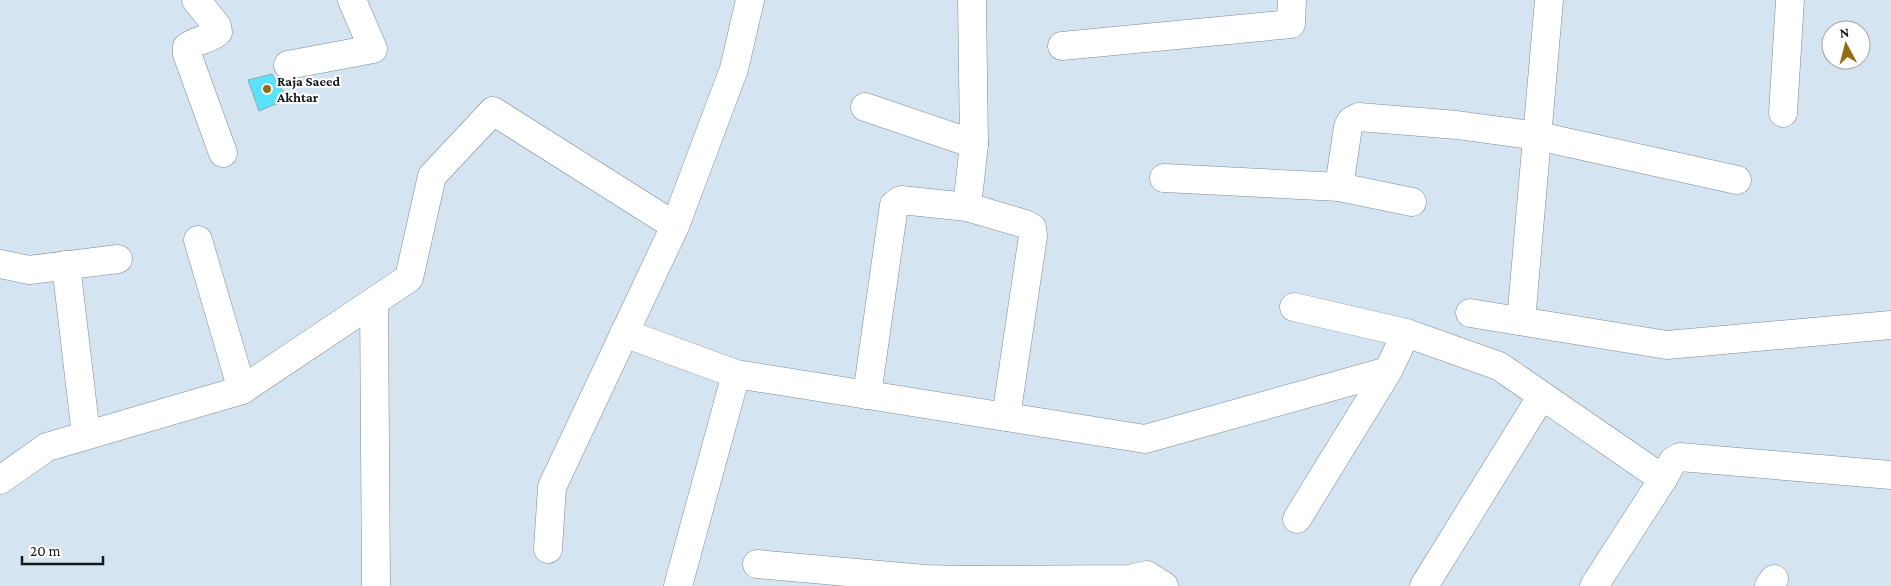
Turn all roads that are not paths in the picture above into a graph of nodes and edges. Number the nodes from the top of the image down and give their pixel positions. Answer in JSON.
{"nodes":[{"id":1,"x":196,"y":0,"type":"edge"},
{"id":2,"x":352,"y":0,"type":"edge"},
{"id":3,"x":750,"y":0,"type":"edge"},
{"id":4,"x":972,"y":0,"type":"edge"},
{"id":5,"x":1292,"y":0,"type":"edge"},
{"id":6,"x":1550,"y":0,"type":"edge"},
{"id":7,"x":1790,"y":0,"type":"edge"},
{"id":8,"x":1062,"y":46,"type":"dead end"},
{"id":9,"x":288,"y":65,"type":"dead end"},
{"id":10,"x":865,"y":107,"type":"dead end"},
{"id":11,"x":1783,"y":113,"type":"dead end"},
{"id":12,"x":1538,"y":136,"type":"junction"},
{"id":13,"x":974,"y":144,"type":"junction"},
{"id":14,"x":223,"y":153,"type":"dead end"},
{"id":15,"x":1164,"y":178,"type":"dead end"},
{"id":16,"x":1737,"y":180,"type":"dead end"},
{"id":17,"x":1339,"y":187,"type":"junction"},
{"id":18,"x":1412,"y":202,"type":"dead end"},
{"id":19,"x":967,"y":207,"type":"junction"},
{"id":20,"x":675,"y":226,"type":"junction"},
{"id":21,"x":198,"y":240,"type":"dead end"},
{"id":22,"x":118,"y":258,"type":"dead end"},
{"id":23,"x":0,"y":264,"type":"edge"},
{"id":24,"x":66,"y":265,"type":"junction"},
{"id":25,"x":374,"y":303,"type":"junction"},
{"id":26,"x":1294,"y":307,"type":"dead end"},
{"id":27,"x":1470,"y":313,"type":"dead end"},
{"id":28,"x":1521,"y":321,"type":"junction"},
{"id":29,"x":1891,"y":325,"type":"edge"},
{"id":30,"x":624,"y":333,"type":"junction"},
{"id":31,"x":1406,"y":333,"type":"junction"},
{"id":32,"x":1388,"y":371,"type":"junction"},
{"id":33,"x":736,"y":374,"type":"junction"},
{"id":34,"x":242,"y":390,"type":"junction"},
{"id":35,"x":867,"y":395,"type":"junction"},
{"id":36,"x":1541,"y":397,"type":"junction"},
{"id":37,"x":1006,"y":417,"type":"junction"},
{"id":38,"x":86,"y":436,"type":"junction"},
{"id":39,"x":1891,"y":475,"type":"edge"},
{"id":40,"x":1663,"y":479,"type":"junction"},
{"id":41,"x":0,"y":480,"type":"edge"},
{"id":42,"x":1297,"y":519,"type":"dead end"},
{"id":43,"x":548,"y":549,"type":"dead end"},
{"id":44,"x":757,"y":564,"type":"dead end"},
{"id":45,"x":376,"y":586,"type":"edge"},
{"id":46,"x":678,"y":586,"type":"edge"},
{"id":47,"x":1164,"y":586,"type":"edge"},
{"id":48,"x":1424,"y":586,"type":"edge"},
{"id":49,"x":1594,"y":586,"type":"edge"}],
"edges":[{"from":1,"to":14,"type":"street"},
{"from":2,"to":9,"type":"street"},
{"from":3,"to":20,"type":"street"},
{"from":4,"to":13,"type":"street"},
{"from":5,"to":8,"type":"street"},
{"from":6,"to":12,"type":"street"},
{"from":7,"to":11,"type":"street"},
{"from":10,"to":13,"type":"street"},
{"from":12,"to":16,"type":"street"},
{"from":12,"to":17,"type":"street"},
{"from":12,"to":28,"type":"street"},
{"from":13,"to":19,"type":"street"},
{"from":15,"to":17,"type":"street"},
{"from":17,"to":18,"type":"street"},
{"from":19,"to":35,"type":"street"},
{"from":19,"to":37,"type":"street"},
{"from":20,"to":25,"type":"street"},
{"from":20,"to":30,"type":"street"},
{"from":21,"to":34,"type":"street"},
{"from":22,"to":24,"type":"street"},
{"from":23,"to":24,"type":"street"},
{"from":24,"to":38,"type":"street"},
{"from":25,"to":34,"type":"street"},
{"from":25,"to":45,"type":"street"},
{"from":26,"to":31,"type":"street"},
{"from":27,"to":28,"type":"street"},
{"from":28,"to":29,"type":"street"},
{"from":30,"to":33,"type":"street"},
{"from":30,"to":43,"type":"street"},
{"from":31,"to":32,"type":"street"},
{"from":31,"to":36,"type":"street"},
{"from":32,"to":37,"type":"street"},
{"from":32,"to":42,"type":"street"},
{"from":33,"to":35,"type":"street"},
{"from":33,"to":46,"type":"street"},
{"from":34,"to":38,"type":"street"},
{"from":35,"to":37,"type":"street"},
{"from":36,"to":40,"type":"street"},
{"from":36,"to":48,"type":"street"},
{"from":38,"to":41,"type":"street"},
{"from":39,"to":40,"type":"street"},
{"from":40,"to":49,"type":"street"},
{"from":44,"to":47,"type":"street"}]}
